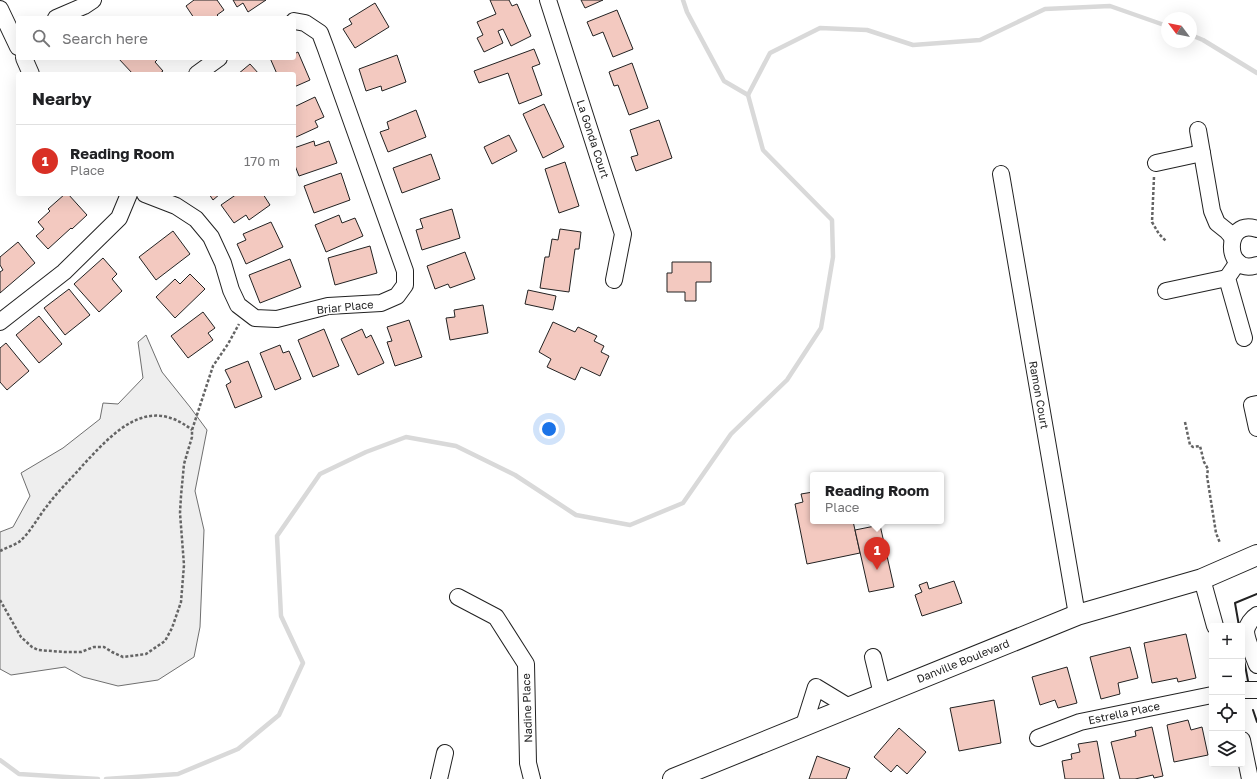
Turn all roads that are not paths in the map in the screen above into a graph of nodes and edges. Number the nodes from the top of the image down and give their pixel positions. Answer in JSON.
{"nodes":[{"id":1,"x":93,"y":0,"type":"edge"},
{"id":2,"x":548,"y":0,"type":"edge"},
{"id":3,"x":0,"y":9,"type":"edge"},
{"id":4,"x":61,"y":16,"type":"edge"},
{"id":5,"x":296,"y":21,"type":"edge"},
{"id":6,"x":12,"y":40,"type":"edge"},
{"id":7,"x":25,"y":60,"type":"edge"},
{"id":8,"x":215,"y":60,"type":"edge"},
{"id":9,"x":30,"y":72,"type":"edge"},
{"id":10,"x":200,"y":72,"type":"edge"},
{"id":11,"x":1198,"y":130,"type":"dead end"},
{"id":12,"x":1202,"y":153,"type":"junction"},
{"id":13,"x":1156,"y":163,"type":"road end"},
{"id":14,"x":1000,"y":174,"type":"dead end"},
{"id":15,"x":128,"y":196,"type":"edge"},
{"id":16,"x":151,"y":196,"type":"edge"},
{"id":17,"x":1257,"y":229,"type":"edge"},
{"id":18,"x":1233,"y":238,"type":"junction"},
{"id":19,"x":1238,"y":262,"type":"junction"},
{"id":20,"x":1257,"y":265,"type":"edge"},
{"id":21,"x":1227,"y":278,"type":"junction"},
{"id":22,"x":614,"y":280,"type":"dead end"},
{"id":23,"x":1166,"y":291,"type":"dead end"},
{"id":24,"x":0,"y":322,"type":"edge"},
{"id":25,"x":1244,"y":338,"type":"dead end"},
{"id":26,"x":1257,"y":404,"type":"edge"},
{"id":27,"x":1257,"y":428,"type":"edge"},
{"id":28,"x":1257,"y":555,"type":"edge"},
{"id":29,"x":1202,"y":579,"type":"junction"},
{"id":30,"x":458,"y":597,"type":"dead end"},
{"id":31,"x":1077,"y":615,"type":"junction"},
{"id":32,"x":1257,"y":615,"type":"edge"},
{"id":33,"x":1213,"y":623,"type":"edge"},
{"id":34,"x":873,"y":657,"type":"dead end"},
{"id":35,"x":1257,"y":665,"type":"edge"},
{"id":36,"x":1245,"y":690,"type":"edge"},
{"id":37,"x":1257,"y":690,"type":"edge"},
{"id":38,"x":882,"y":694,"type":"junction"},
{"id":39,"x":1209,"y":696,"type":"edge"},
{"id":40,"x":848,"y":707,"type":"junction"},
{"id":41,"x":804,"y":725,"type":"junction"},
{"id":42,"x":1038,"y":738,"type":"dead end"},
{"id":43,"x":445,"y":754,"type":"dead end"},
{"id":44,"x":1245,"y":755,"type":"edge"},
{"id":45,"x":439,"y":779,"type":"edge"},
{"id":46,"x":532,"y":779,"type":"edge"},
{"id":47,"x":673,"y":779,"type":"edge"},
{"id":48,"x":1250,"y":779,"type":"edge"}],
"edges":[{"from":1,"to":4,"type":"street"},
{"from":2,"to":22,"type":"street","name":"La Gonda Court"},
{"from":3,"to":6,"type":"street"},
{"from":5,"to":16,"type":"street","name":"Briar Place"},
{"from":7,"to":9,"type":"street"},
{"from":8,"to":10,"type":"street"},
{"from":11,"to":12,"type":"street"},
{"from":12,"to":13,"type":"street"},
{"from":12,"to":18,"type":"street"},
{"from":14,"to":31,"type":"street","name":"Ramon Court"},
{"from":15,"to":24,"type":"street"},
{"from":17,"to":18,"type":"street"},
{"from":18,"to":19,"type":"street"},
{"from":19,"to":20,"type":"street"},
{"from":19,"to":21,"type":"street"},
{"from":21,"to":23,"type":"street"},
{"from":21,"to":25,"type":"street"},
{"from":26,"to":27,"type":"street"},
{"from":28,"to":29,"type":"main road","name":"Danville Boulevard"},
{"from":29,"to":31,"type":"main road","name":"Danville Boulevard"},
{"from":29,"to":33,"type":"street"},
{"from":30,"to":46,"type":"street","name":"Nadine Place"},
{"from":31,"to":38,"type":"main road","name":"Danville Boulevard"},
{"from":32,"to":35,"type":"street"},
{"from":34,"to":38,"type":"street"},
{"from":36,"to":37,"type":"street"},
{"from":38,"to":40,"type":"main road","name":"Danville Boulevard"},
{"from":39,"to":42,"type":"street","name":"Estrella Place"},
{"from":40,"to":41,"type":"main road","name":"Danville Boulevard"},
{"from":40,"to":41,"type":"street"},
{"from":41,"to":47,"type":"main road","name":"Danville Boulevard"},
{"from":43,"to":45,"type":"street"},
{"from":44,"to":48,"type":"street"}]}
